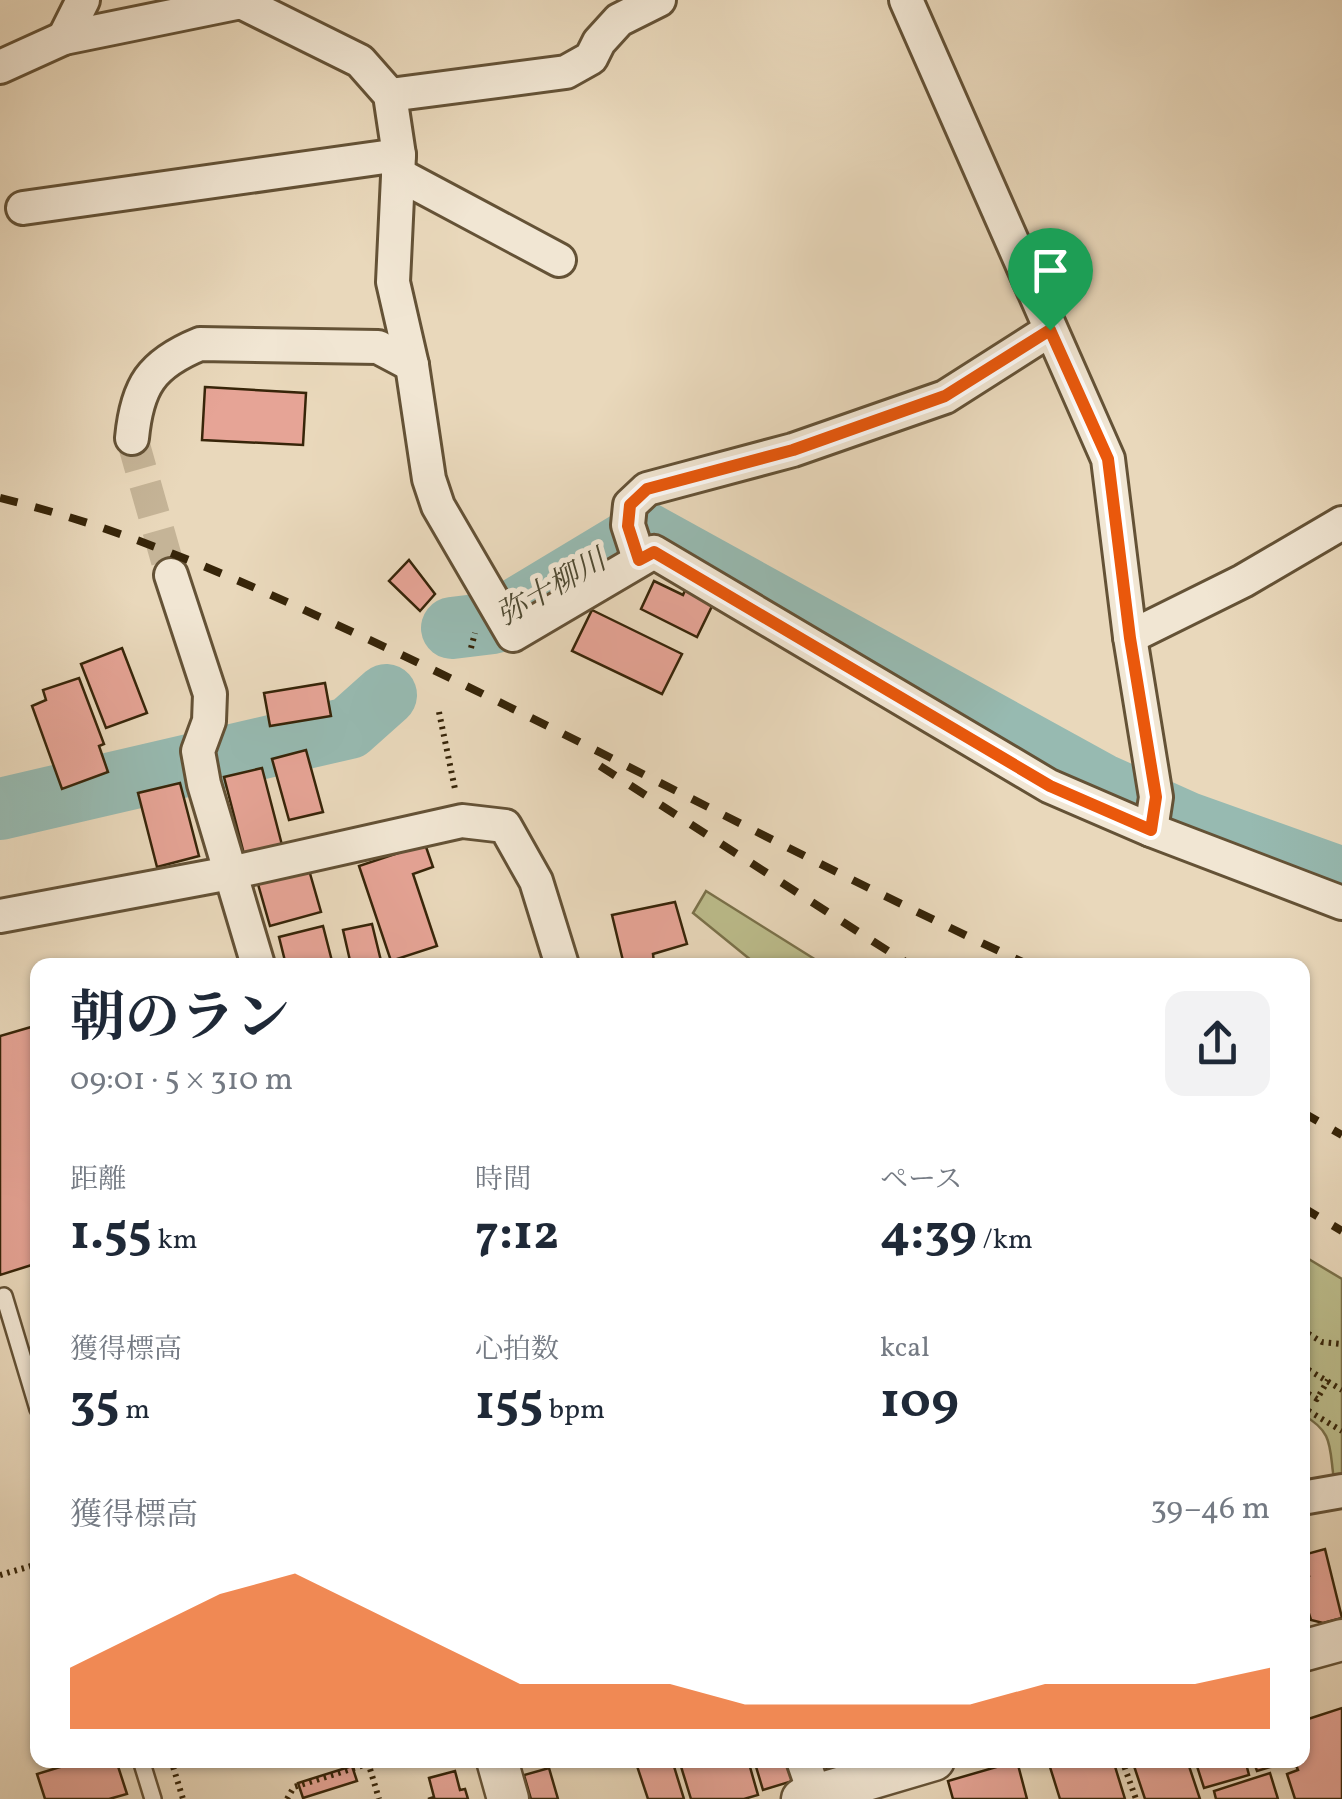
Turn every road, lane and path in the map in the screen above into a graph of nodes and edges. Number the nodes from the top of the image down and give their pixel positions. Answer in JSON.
{"nodes":[{"id":1,"x":83,"y":0,"type":"edge"},
{"id":2,"x":659,"y":0,"type":"edge"},
{"id":3,"x":906,"y":0,"type":"edge"},
{"id":4,"x":64,"y":38,"type":"junction"},
{"id":5,"x":0,"y":67,"type":"edge"},
{"id":6,"x":390,"y":95,"type":"junction"},
{"id":7,"x":398,"y":165,"type":"junction"},
{"id":8,"x":23,"y":208,"type":"dead end"},
{"id":9,"x":559,"y":260,"type":"dead end"},
{"id":10,"x":1050,"y":330,"type":"junction"},
{"id":11,"x":412,"y":365,"type":"junction"},
{"id":12,"x":132,"y":438,"type":"tunnel mouth"},
{"id":13,"x":1342,"y":523,"type":"edge"},
{"id":14,"x":634,"y":545,"type":"junction"},
{"id":15,"x":171,"y":575,"type":"tunnel mouth"},
{"id":16,"x":476,"y":636,"type":"dead end"},
{"id":17,"x":1130,"y":638,"type":"junction"},
{"id":18,"x":471,"y":648,"type":"dead end"},
{"id":19,"x":438,"y":712,"type":"dead end"},
{"id":20,"x":1154,"y":815,"type":"junction"},
{"id":21,"x":462,"y":821,"type":"junction"},
{"id":22,"x":230,"y":873,"type":"junction"},
{"id":23,"x":1342,"y":903,"type":"edge"},
{"id":24,"x":0,"y":916,"type":"edge"},
{"id":25,"x":256,"y":958,"type":"edge"},
{"id":26,"x":560,"y":958,"type":"edge"},
{"id":27,"x":4,"y":1296,"type":"dead end"},
{"id":28,"x":1310,"y":1335,"type":"edge"},
{"id":29,"x":1342,"y":1344,"type":"edge"},
{"id":30,"x":1310,"y":1370,"type":"edge"},
{"id":31,"x":1328,"y":1380,"type":"junction"},
{"id":32,"x":30,"y":1382,"type":"edge"},
{"id":33,"x":1342,"y":1390,"type":"edge"},
{"id":34,"x":1310,"y":1395,"type":"edge"},
{"id":35,"x":1310,"y":1412,"type":"edge"},
{"id":36,"x":1342,"y":1431,"type":"edge"},
{"id":37,"x":1342,"y":1491,"type":"edge"},
{"id":38,"x":1310,"y":1497,"type":"edge"},
{"id":39,"x":30,"y":1566,"type":"edge"},
{"id":40,"x":0,"y":1575,"type":"edge"},
{"id":41,"x":1342,"y":1640,"type":"edge"},
{"id":42,"x":1310,"y":1649,"type":"edge"},
{"id":43,"x":143,"y":1768,"type":"edge"},
{"id":44,"x":173,"y":1768,"type":"edge"},
{"id":45,"x":350,"y":1768,"type":"edge"},
{"id":46,"x":370,"y":1768,"type":"edge"},
{"id":47,"x":499,"y":1768,"type":"edge"},
{"id":48,"x":893,"y":1768,"type":"edge"},
{"id":49,"x":1125,"y":1768,"type":"edge"},
{"id":50,"x":806,"y":1785,"type":"edge"},
{"id":51,"x":153,"y":1799,"type":"edge"},
{"id":52,"x":183,"y":1799,"type":"edge"},
{"id":53,"x":288,"y":1799,"type":"edge"},
{"id":54,"x":379,"y":1799,"type":"edge"},
{"id":55,"x":508,"y":1799,"type":"edge"},
{"id":56,"x":1136,"y":1799,"type":"edge"}],
"edges":[{"from":1,"to":4,"type":"street"},
{"from":2,"to":6,"type":"street"},
{"from":3,"to":10,"type":"street"},
{"from":4,"to":5,"type":"street"},
{"from":4,"to":6,"type":"street"},
{"from":6,"to":7,"type":"street"},
{"from":7,"to":8,"type":"street"},
{"from":7,"to":9,"type":"street"},
{"from":7,"to":11,"type":"street"},
{"from":10,"to":14,"type":"street"},
{"from":10,"to":17,"type":"street"},
{"from":11,"to":12,"type":"street"},
{"from":11,"to":14,"type":"street"},
{"from":13,"to":17,"type":"street"},
{"from":14,"to":20,"type":"street"},
{"from":15,"to":22,"type":"street"},
{"from":16,"to":18,"type":"path"},
{"from":17,"to":20,"type":"street"},
{"from":19,"to":21,"type":"path"},
{"from":20,"to":23,"type":"street"},
{"from":21,"to":22,"type":"street"},
{"from":21,"to":26,"type":"street"},
{"from":22,"to":24,"type":"street"},
{"from":22,"to":25,"type":"street"},
{"from":27,"to":32,"type":"lane"},
{"from":28,"to":29,"type":"path"},
{"from":30,"to":31,"type":"path"},
{"from":31,"to":33,"type":"path"},
{"from":31,"to":34,"type":"path"},
{"from":35,"to":36,"type":"path"},
{"from":37,"to":38,"type":"street"},
{"from":39,"to":40,"type":"path"},
{"from":41,"to":42,"type":"street"},
{"from":43,"to":51,"type":"lane"},
{"from":44,"to":52,"type":"path"},
{"from":45,"to":53,"type":"path"},
{"from":46,"to":54,"type":"path"},
{"from":47,"to":55,"type":"street"},
{"from":48,"to":50,"type":"street"},
{"from":49,"to":56,"type":"path"}]}
